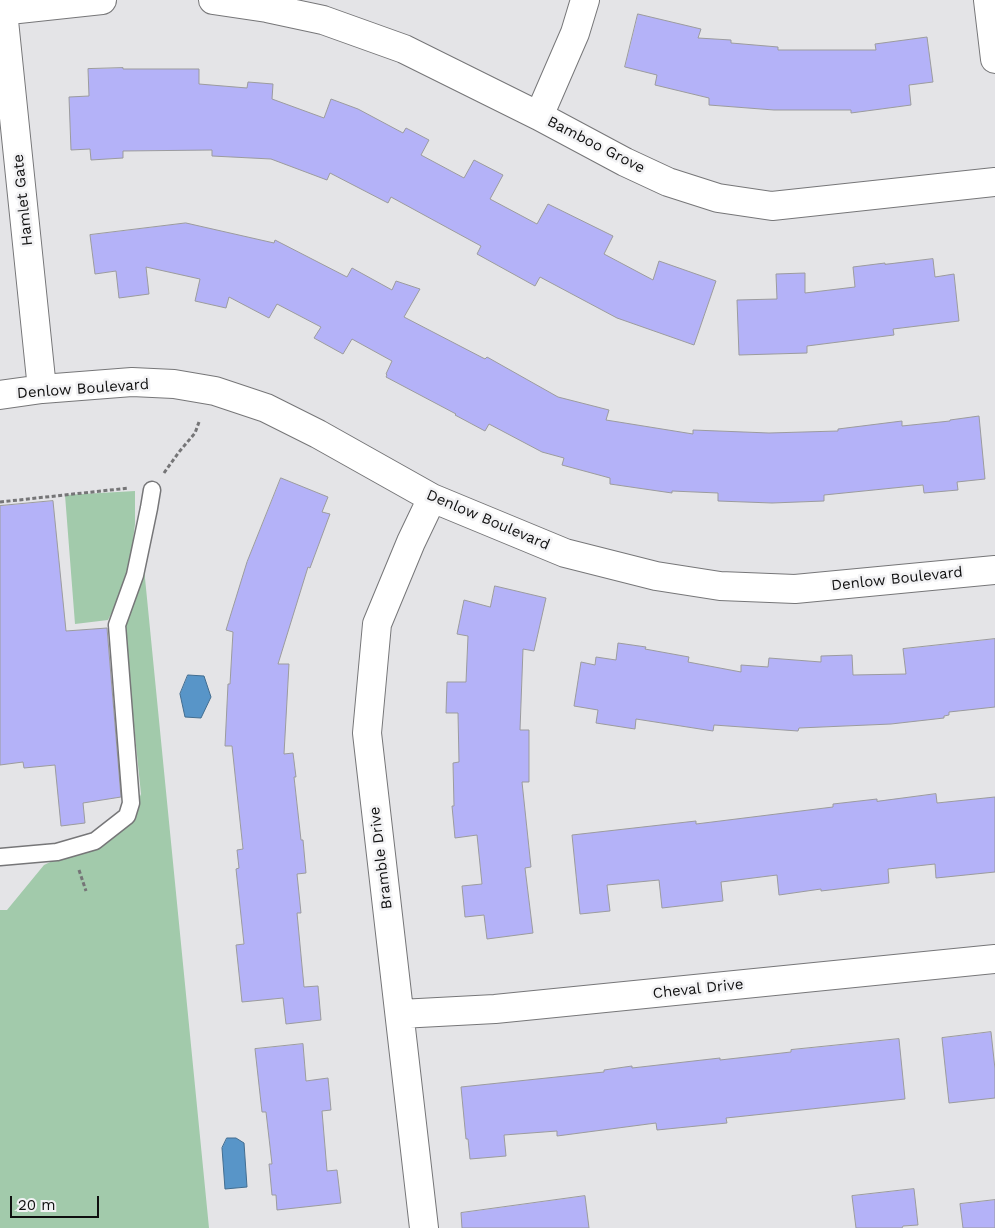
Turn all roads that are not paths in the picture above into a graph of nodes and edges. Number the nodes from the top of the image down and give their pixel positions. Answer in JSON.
{"nodes":[{"id":1,"x":102,"y":0,"type":"edge"},
{"id":2,"x":213,"y":0,"type":"edge"},
{"id":3,"x":585,"y":0,"type":"edge"},
{"id":4,"x":988,"y":0,"type":"edge"},
{"id":5,"x":2,"y":11,"type":"edge"},
{"id":6,"x":995,"y":60,"type":"edge"},
{"id":7,"x":539,"y":116,"type":"junction"},
{"id":8,"x":995,"y":182,"type":"edge"},
{"id":9,"x":42,"y":390,"type":"junction"},
{"id":10,"x":0,"y":395,"type":"edge"},
{"id":11,"x":152,"y":490,"type":"road end"},
{"id":12,"x":432,"y":498,"type":"junction"},
{"id":13,"x":995,"y":570,"type":"edge"},
{"id":14,"x":0,"y":857,"type":"edge"},
{"id":15,"x":995,"y":959,"type":"edge"},
{"id":16,"x":400,"y":1014,"type":"junction"},
{"id":17,"x":424,"y":1228,"type":"edge"}],
"edges":[{"from":1,"to":5,"type":"street"},
{"from":2,"to":7,"type":"street","name":"Bamboo Grove"},
{"from":3,"to":7,"type":"street"},
{"from":4,"to":6,"type":"street"},
{"from":5,"to":9,"type":"street","name":"Hamlet Gate"},
{"from":7,"to":8,"type":"street","name":"Bamboo Grove"},
{"from":9,"to":10,"type":"street","name":"Denlow Boulevard"},
{"from":9,"to":12,"type":"street","name":"Denlow Boulevard"},
{"from":11,"to":14,"type":"lane"},
{"from":12,"to":13,"type":"street","name":"Denlow Boulevard"},
{"from":12,"to":16,"type":"street","name":"Bramble Drive"},
{"from":15,"to":16,"type":"street","name":"Cheval Drive"},
{"from":16,"to":17,"type":"street","name":"Bramble Drive"}]}
